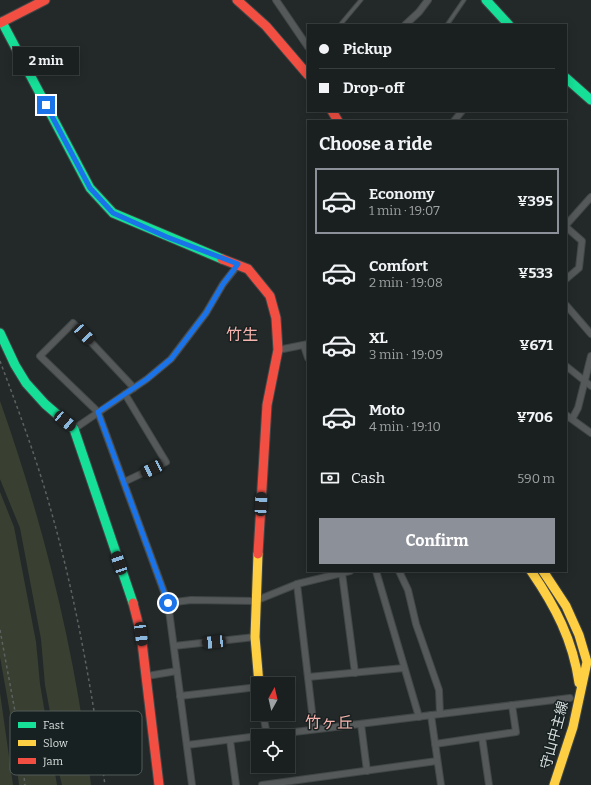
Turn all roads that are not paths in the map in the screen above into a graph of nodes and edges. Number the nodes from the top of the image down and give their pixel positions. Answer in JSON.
{"nodes":[{"id":1,"x":237,"y":0,"type":"edge"},
{"id":2,"x":276,"y":0,"type":"edge"},
{"id":3,"x":361,"y":0,"type":"edge"},
{"id":4,"x":428,"y":0,"type":"edge"},
{"id":5,"x":464,"y":0,"type":"edge"},
{"id":6,"x":486,"y":0,"type":"edge"},
{"id":7,"x":43,"y":1,"type":"edge"},
{"id":8,"x":1,"y":23,"type":"edge"},
{"id":9,"x":341,"y":24,"type":"edge"},
{"id":10,"x":406,"y":24,"type":"edge"},
{"id":11,"x":448,"y":24,"type":"edge"},
{"id":12,"x":508,"y":24,"type":"edge"},
{"id":13,"x":307,"y":46,"type":"edge"},
{"id":14,"x":305,"y":65,"type":"edge"},
{"id":15,"x":567,"y":79,"type":"edge"},
{"id":16,"x":591,"y":100,"type":"edge"},
{"id":17,"x":461,"y":112,"type":"edge"},
{"id":18,"x":455,"y":120,"type":"edge"},
{"id":19,"x":591,"y":197,"type":"edge"},
{"id":20,"x":567,"y":225,"type":"edge"},
{"id":21,"x":567,"y":227,"type":"edge"},
{"id":22,"x":238,"y":264,"type":"junction"},
{"id":23,"x":567,"y":278,"type":"edge"},
{"id":24,"x":567,"y":306,"type":"edge"},
{"id":25,"x":0,"y":333,"type":"edge"},
{"id":26,"x":591,"y":334,"type":"edge"},
{"id":27,"x":306,"y":345,"type":"edge"},
{"id":28,"x":278,"y":350,"type":"junction"},
{"id":29,"x":591,"y":356,"type":"edge"},
{"id":30,"x":567,"y":367,"type":"edge"},
{"id":31,"x":585,"y":381,"type":"junction"},
{"id":32,"x":591,"y":386,"type":"edge"},
{"id":33,"x":134,"y":388,"type":"junction"},
{"id":34,"x":125,"y":394,"type":"junction"},
{"id":35,"x":98,"y":412,"type":"junction"},
{"id":36,"x":567,"y":416,"type":"edge"},
{"id":37,"x":572,"y":419,"type":"junction"},
{"id":38,"x":74,"y":429,"type":"junction"},
{"id":39,"x":591,"y":433,"type":"edge"},
{"id":40,"x":124,"y":482,"type":"junction"},
{"id":41,"x":346,"y":572,"type":"edge"},
{"id":42,"x":376,"y":572,"type":"edge"},
{"id":43,"x":399,"y":572,"type":"edge"},
{"id":44,"x":533,"y":572,"type":"edge"},
{"id":45,"x":544,"y":572,"type":"edge"},
{"id":46,"x":342,"y":573,"type":"junction"},
{"id":47,"x":297,"y":584,"type":"junction"},
{"id":48,"x":255,"y":601,"type":"junction"},
{"id":49,"x":168,"y":603,"type":"junction"},
{"id":50,"x":255,"y":637,"type":"junction"},
{"id":51,"x":174,"y":646,"type":"junction"},
{"id":52,"x":404,"y":668,"type":"junction"},
{"id":53,"x":177,"y":670,"type":"junction"},
{"id":54,"x":355,"y":673,"type":"junction"},
{"id":55,"x":147,"y":676,"type":"junction"},
{"id":56,"x":258,"y":677,"type":"edge"},
{"id":57,"x":308,"y":678,"type":"junction"},
{"id":58,"x":251,"y":688,"type":"edge"},
{"id":59,"x":580,"y":693,"type":"junction"},
{"id":60,"x":180,"y":696,"type":"junction"},
{"id":61,"x":570,"y":698,"type":"dead end"},
{"id":62,"x":512,"y":705,"type":"junction"},
{"id":63,"x":440,"y":714,"type":"junction"},
{"id":64,"x":431,"y":715,"type":"junction"},
{"id":65,"x":419,"y":717,"type":"junction"},
{"id":66,"x":361,"y":724,"type":"junction"},
{"id":67,"x":314,"y":729,"type":"junction"},
{"id":68,"x":295,"y":732,"type":"edge"},
{"id":69,"x":251,"y":737,"type":"edge"},
{"id":70,"x":482,"y":737,"type":"junction"},
{"id":71,"x":230,"y":740,"type":"junction"},
{"id":72,"x":435,"y":744,"type":"junction"},
{"id":73,"x":187,"y":745,"type":"junction"},
{"id":74,"x":437,"y":762,"type":"junction"},
{"id":75,"x":367,"y":771,"type":"junction"},
{"id":76,"x":317,"y":778,"type":"junction"},
{"id":77,"x":159,"y":785,"type":"edge"},
{"id":78,"x":192,"y":785,"type":"edge"},
{"id":79,"x":236,"y":785,"type":"edge"},
{"id":80,"x":262,"y":785,"type":"edge"},
{"id":81,"x":318,"y":785,"type":"edge"},
{"id":82,"x":441,"y":785,"type":"edge"},
{"id":83,"x":489,"y":785,"type":"edge"},
{"id":84,"x":554,"y":785,"type":"edge"}],
"edges":[{"from":1,"to":14,"type":"street"},
{"from":2,"to":13,"type":"street"},
{"from":3,"to":9,"type":"lane"},
{"from":4,"to":10,"type":"street"},
{"from":5,"to":11,"type":"lane"},
{"from":6,"to":12,"type":"street"},
{"from":7,"to":8,"type":"street"},
{"from":8,"to":22,"type":"street"},
{"from":15,"to":16,"type":"street"},
{"from":17,"to":18,"type":"street"},
{"from":19,"to":20,"type":"street"},
{"from":21,"to":23,"type":"street"},
{"from":22,"to":28,"type":"street"},
{"from":22,"to":33,"type":"street"},
{"from":24,"to":26,"type":"street"},
{"from":25,"to":38,"type":"street"},
{"from":27,"to":28,"type":"street"},
{"from":28,"to":48,"type":"street"},
{"from":29,"to":31,"type":"street"},
{"from":30,"to":31,"type":"street"},
{"from":31,"to":32,"type":"street"},
{"from":31,"to":37,"type":"street"},
{"from":33,"to":34,"type":"street"},
{"from":33,"to":35,"type":"street"},
{"from":34,"to":35,"type":"street"},
{"from":34,"to":40,"type":"street"},
{"from":35,"to":38,"type":"street"},
{"from":35,"to":40,"type":"street"},
{"from":36,"to":37,"type":"street"},
{"from":37,"to":39,"type":"street"},
{"from":38,"to":55,"type":"street"},
{"from":40,"to":49,"type":"street"},
{"from":41,"to":46,"type":"street"},
{"from":42,"to":52,"type":"street"},
{"from":43,"to":63,"type":"street"},
{"from":44,"to":59,"type":"street","name":"守山中主線"},
{"from":45,"to":59,"type":"street","name":"守山中主線"},
{"from":46,"to":47,"type":"street"},
{"from":46,"to":54,"type":"street"},
{"from":47,"to":48,"type":"street"},
{"from":47,"to":57,"type":"street"},
{"from":48,"to":49,"type":"street"},
{"from":48,"to":50,"type":"street"},
{"from":49,"to":51,"type":"street"},
{"from":50,"to":51,"type":"street"},
{"from":50,"to":56,"type":"street"},
{"from":51,"to":53,"type":"street"},
{"from":52,"to":54,"type":"street"},
{"from":52,"to":65,"type":"street"},
{"from":53,"to":55,"type":"street"},
{"from":53,"to":60,"type":"street"},
{"from":54,"to":57,"type":"street"},
{"from":55,"to":77,"type":"street"},
{"from":57,"to":67,"type":"street"},
{"from":58,"to":60,"type":"street"},
{"from":59,"to":84,"type":"street","name":"守山中主線"},
{"from":60,"to":73,"type":"street"},
{"from":61,"to":62,"type":"street"},
{"from":62,"to":63,"type":"street"},
{"from":62,"to":70,"type":"street"},
{"from":63,"to":64,"type":"street"},
{"from":64,"to":65,"type":"street"},
{"from":64,"to":72,"type":"street"},
{"from":65,"to":66,"type":"street"},
{"from":66,"to":67,"type":"street"},
{"from":66,"to":75,"type":"street"},
{"from":67,"to":68,"type":"street"},
{"from":69,"to":71,"type":"street"},
{"from":70,"to":72,"type":"street"},
{"from":70,"to":83,"type":"street"},
{"from":71,"to":73,"type":"street"},
{"from":71,"to":79,"type":"street"},
{"from":72,"to":74,"type":"street"},
{"from":73,"to":78,"type":"street"},
{"from":74,"to":75,"type":"street"},
{"from":74,"to":82,"type":"street"},
{"from":75,"to":76,"type":"street"},
{"from":76,"to":80,"type":"street"},
{"from":76,"to":81,"type":"street"}]}
